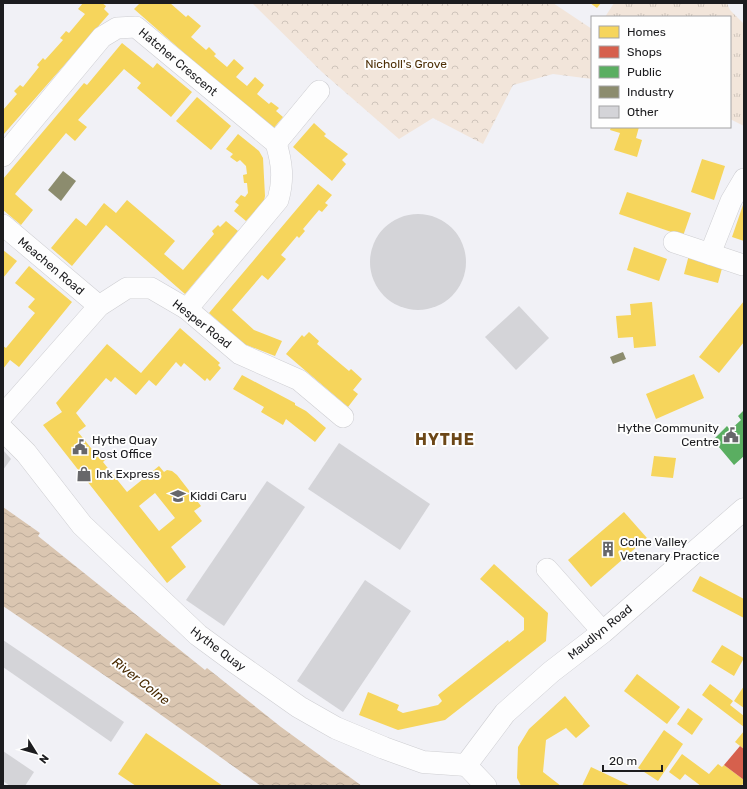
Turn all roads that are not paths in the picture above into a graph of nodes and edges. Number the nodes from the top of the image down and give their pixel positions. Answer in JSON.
{"nodes":[{"id":1,"x":319,"y":91,"type":"dead end"},
{"id":2,"x":276,"y":143,"type":"junction"},
{"id":3,"x":3,"y":156,"type":"edge"},
{"id":4,"x":744,"y":179,"type":"edge"},
{"id":5,"x":3,"y":225,"type":"edge"},
{"id":6,"x":674,"y":242,"type":"dead end"},
{"id":7,"x":710,"y":254,"type":"junction"},
{"id":8,"x":743,"y":265,"type":"edge"},
{"id":9,"x":99,"y":306,"type":"junction"},
{"id":10,"x":187,"y":309,"type":"junction"},
{"id":11,"x":3,"y":415,"type":"edge"},
{"id":12,"x":343,"y":417,"type":"dead end"},
{"id":13,"x":3,"y":430,"type":"edge"},
{"id":14,"x":744,"y":509,"type":"edge"},
{"id":15,"x":546,"y":570,"type":"dead end"},
{"id":16,"x":603,"y":632,"type":"junction"},
{"id":17,"x":466,"y":764,"type":"junction"},
{"id":18,"x":486,"y":786,"type":"edge"}],
"edges":[{"from":1,"to":2,"type":"street"},
{"from":2,"to":3,"type":"street","name":"Hatcher Crescent"},
{"from":2,"to":10,"type":"street"},
{"from":4,"to":7,"type":"street"},
{"from":5,"to":9,"type":"street","name":"Meachen Road"},
{"from":6,"to":7,"type":"street"},
{"from":7,"to":8,"type":"street"},
{"from":9,"to":10,"type":"street","name":"Hesper Road"},
{"from":9,"to":11,"type":"street","name":"Hesper Road"},
{"from":10,"to":12,"type":"street","name":"Hesper Road"},
{"from":13,"to":17,"type":"main road","name":"Hythe Quay"},
{"from":14,"to":16,"type":"main road","name":"Maudlyn Road"},
{"from":15,"to":16,"type":"street"},
{"from":16,"to":17,"type":"main road","name":"Maudlyn Road"},
{"from":17,"to":18,"type":"street"}]}
